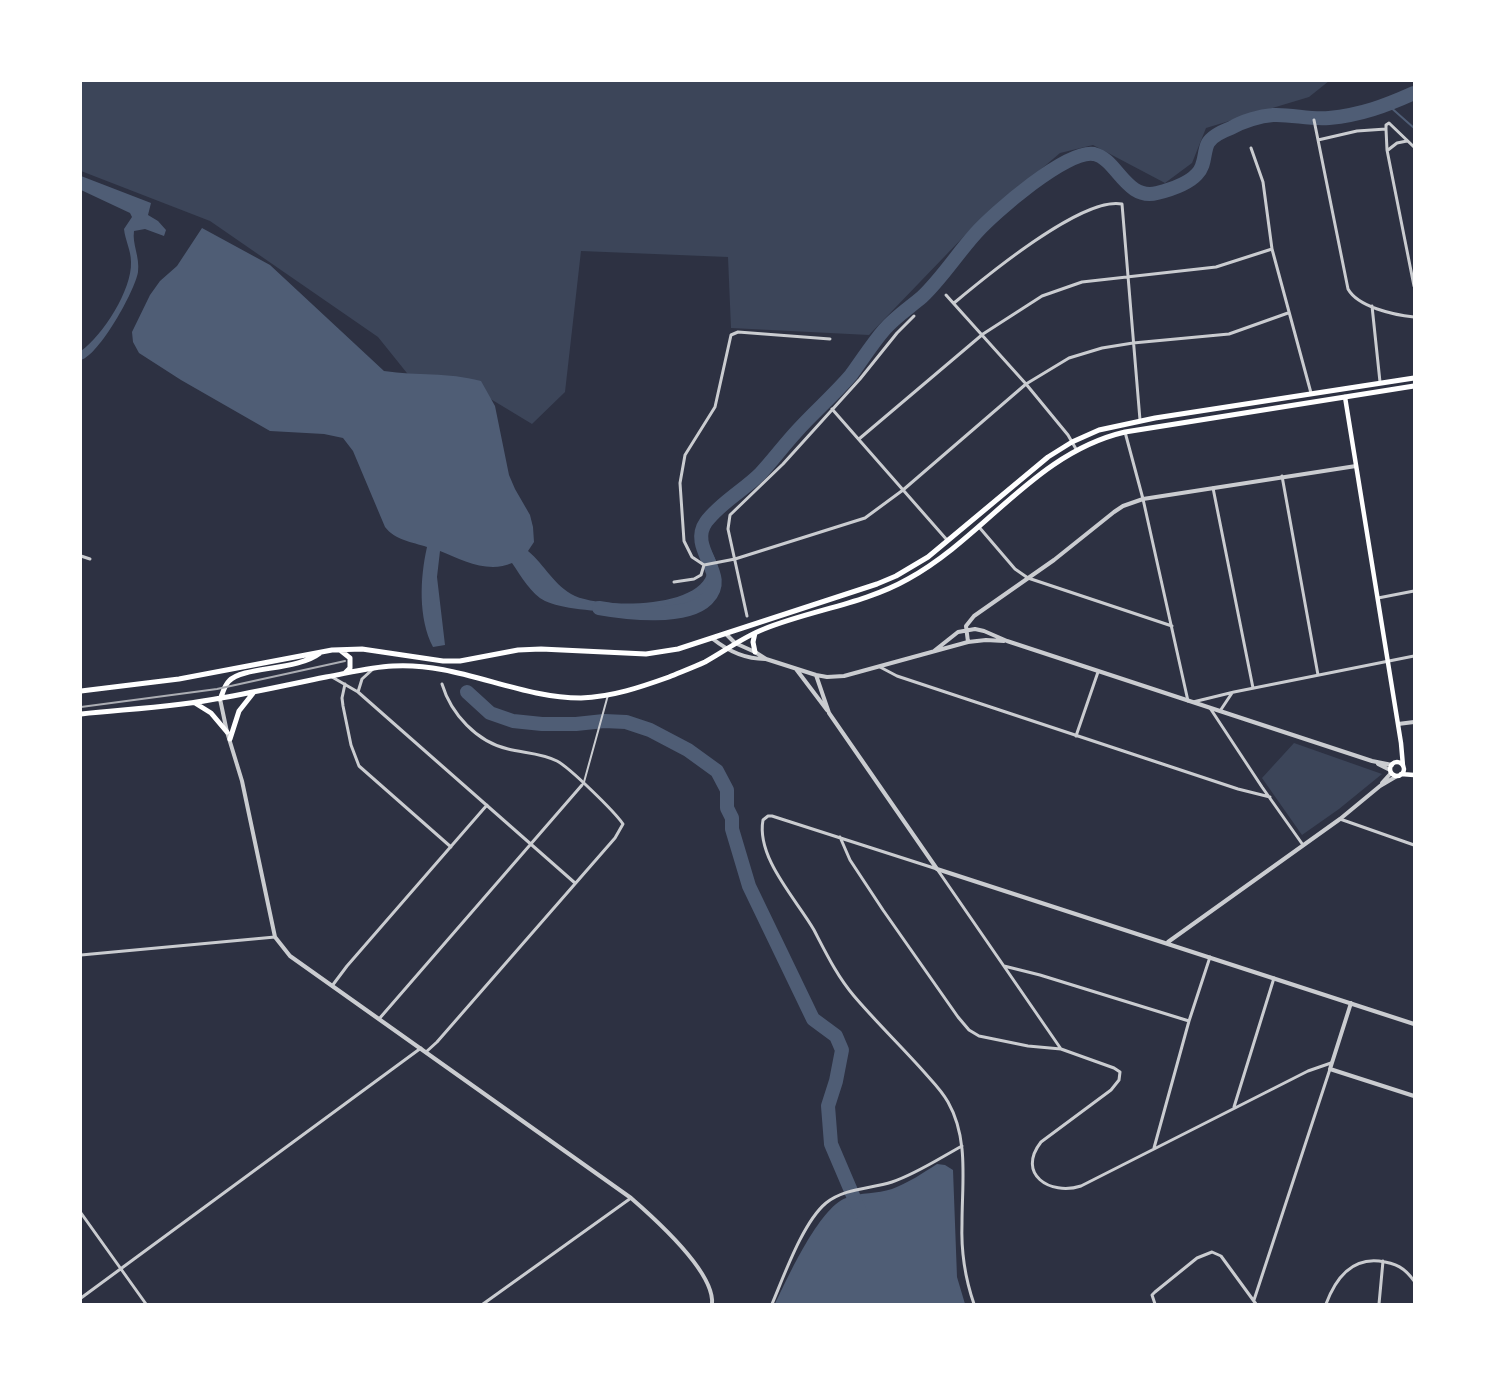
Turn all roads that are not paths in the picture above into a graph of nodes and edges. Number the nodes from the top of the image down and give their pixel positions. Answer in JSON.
{"nodes":[{"id":1,"x":1314,"y":120,"type":"dead end"},
{"id":2,"x":1386,"y":129,"type":"junction"},
{"id":3,"x":1318,"y":140,"type":"junction"},
{"id":4,"x":1407,"y":141,"type":"junction"},
{"id":5,"x":1414,"y":147,"type":"edge"},
{"id":6,"x":1251,"y":148,"type":"dead end"},
{"id":7,"x":1388,"y":150,"type":"junction"},
{"id":8,"x":1272,"y":249,"type":"junction"},
{"id":9,"x":1128,"y":276,"type":"junction"},
{"id":10,"x":1414,"y":286,"type":"edge"},
{"id":11,"x":946,"y":295,"type":"dead end"},
{"id":12,"x":954,"y":303,"type":"junction"},
{"id":13,"x":1372,"y":306,"type":"junction"},
{"id":14,"x":1288,"y":313,"type":"junction"},
{"id":15,"x":914,"y":316,"type":"dead end"},
{"id":16,"x":1414,"y":316,"type":"edge"},
{"id":17,"x":983,"y":334,"type":"junction"},
{"id":18,"x":830,"y":339,"type":"dead end"},
{"id":19,"x":1133,"y":342,"type":"junction"},
{"id":20,"x":1414,"y":378,"type":"edge"},
{"id":21,"x":1026,"y":384,"type":"junction"},
{"id":22,"x":1380,"y":384,"type":"junction"},
{"id":23,"x":1414,"y":386,"type":"edge"},
{"id":24,"x":1344,"y":389,"type":"junction"},
{"id":25,"x":1311,"y":393,"type":"junction"},
{"id":26,"x":1345,"y":397,"type":"junction"},
{"id":27,"x":832,"y":409,"type":"junction"},
{"id":28,"x":1140,"y":420,"type":"junction"},
{"id":29,"x":1125,"y":432,"type":"junction"},
{"id":30,"x":859,"y":439,"type":"junction"},
{"id":31,"x":1072,"y":442,"type":"junction"},
{"id":32,"x":1076,"y":449,"type":"junction"},
{"id":33,"x":1356,"y":466,"type":"junction"},
{"id":34,"x":1282,"y":477,"type":"junction"},
{"id":35,"x":1213,"y":488,"type":"junction"},
{"id":36,"x":903,"y":490,"type":"junction"},
{"id":37,"x":1143,"y":499,"type":"junction"},
{"id":38,"x":978,"y":526,"type":"junction"},
{"id":39,"x":948,"y":541,"type":"junction"},
{"id":40,"x":81,"y":556,"type":"edge"},
{"id":41,"x":90,"y":559,"type":"dead end"},
{"id":42,"x":735,"y":559,"type":"junction"},
{"id":43,"x":704,"y":565,"type":"junction"},
{"id":44,"x":1028,"y":578,"type":"junction"},
{"id":45,"x":674,"y":582,"type":"dead end"},
{"id":46,"x":1414,"y":591,"type":"edge"},
{"id":47,"x":1378,"y":598,"type":"junction"},
{"id":48,"x":747,"y":616,"type":"dead end"},
{"id":49,"x":1172,"y":626,"type":"junction"},
{"id":50,"x":966,"y":629,"type":"junction"},
{"id":51,"x":755,"y":633,"type":"junction"},
{"id":52,"x":726,"y":634,"type":"junction"},
{"id":53,"x":713,"y":639,"type":"junction"},
{"id":54,"x":1007,"y":641,"type":"junction"},
{"id":55,"x":968,"y":642,"type":"junction"},
{"id":56,"x":735,"y":643,"type":"junction"},
{"id":57,"x":726,"y":649,"type":"junction"},
{"id":58,"x":339,"y":650,"type":"junction"},
{"id":59,"x":934,"y":651,"type":"junction"},
{"id":60,"x":321,"y":652,"type":"junction"},
{"id":61,"x":755,"y":652,"type":"junction"},
{"id":62,"x":1414,"y":656,"type":"edge"},
{"id":63,"x":766,"y":659,"type":"junction"},
{"id":64,"x":1388,"y":660,"type":"junction"},
{"id":65,"x":880,"y":667,"type":"junction"},
{"id":66,"x":374,"y":668,"type":"junction"},
{"id":67,"x":796,"y":669,"type":"junction"},
{"id":68,"x":1098,"y":672,"type":"junction"},
{"id":69,"x":344,"y":674,"type":"junction"},
{"id":70,"x":816,"y":675,"type":"junction"},
{"id":71,"x":1318,"y":675,"type":"junction"},
{"id":72,"x":330,"y":676,"type":"junction"},
{"id":73,"x":345,"y":684,"type":"junction"},
{"id":74,"x":442,"y":684,"type":"dead end"},
{"id":75,"x":1253,"y":688,"type":"junction"},
{"id":76,"x":81,"y":691,"type":"edge"},
{"id":77,"x":254,"y":692,"type":"junction"},
{"id":78,"x":358,"y":692,"type":"junction"},
{"id":79,"x":1234,"y":692,"type":"junction"},
{"id":80,"x":609,"y":695,"type":"junction"},
{"id":81,"x":220,"y":699,"type":"junction"},
{"id":82,"x":1191,"y":701,"type":"junction"},
{"id":83,"x":195,"y":703,"type":"junction"},
{"id":84,"x":1210,"y":708,"type":"junction"},
{"id":85,"x":1220,"y":711,"type":"junction"},
{"id":86,"x":829,"y":713,"type":"junction"},
{"id":87,"x":81,"y":714,"type":"edge"},
{"id":88,"x":1414,"y":722,"type":"edge"},
{"id":89,"x":1398,"y":724,"type":"junction"},
{"id":90,"x":228,"y":736,"type":"junction"},
{"id":91,"x":1076,"y":736,"type":"junction"},
{"id":92,"x":1397,"y":769,"type":"junction"},
{"id":93,"x":1414,"y":775,"type":"edge"},
{"id":94,"x":583,"y":784,"type":"junction"},
{"id":95,"x":1270,"y":797,"type":"junction"},
{"id":96,"x":488,"y":804,"type":"junction"},
{"id":97,"x":1340,"y":819,"type":"junction"},
{"id":98,"x":840,"y":837,"type":"junction"},
{"id":99,"x":530,"y":842,"type":"junction"},
{"id":100,"x":1303,"y":845,"type":"junction"},
{"id":101,"x":1414,"y":845,"type":"edge"},
{"id":102,"x":451,"y":847,"type":"junction"},
{"id":103,"x":938,"y":869,"type":"junction"},
{"id":104,"x":575,"y":883,"type":"junction"},
{"id":105,"x":275,"y":937,"type":"junction"},
{"id":106,"x":1167,"y":943,"type":"junction"},
{"id":107,"x":81,"y":955,"type":"edge"},
{"id":108,"x":1210,"y":957,"type":"junction"},
{"id":109,"x":1004,"y":966,"type":"junction"},
{"id":110,"x":1274,"y":978,"type":"junction"},
{"id":111,"x":333,"y":986,"type":"junction"},
{"id":112,"x":1351,"y":1004,"type":"junction"},
{"id":113,"x":379,"y":1019,"type":"junction"},
{"id":114,"x":1189,"y":1021,"type":"junction"},
{"id":115,"x":1414,"y":1024,"type":"edge"},
{"id":116,"x":421,"y":1048,"type":"junction"},
{"id":117,"x":1061,"y":1049,"type":"junction"},
{"id":118,"x":426,"y":1052,"type":"junction"},
{"id":119,"x":1332,"y":1063,"type":"junction"},
{"id":120,"x":1330,"y":1069,"type":"junction"},
{"id":121,"x":1414,"y":1096,"type":"edge"},
{"id":122,"x":1234,"y":1107,"type":"junction"},
{"id":123,"x":962,"y":1146,"type":"junction"},
{"id":124,"x":1154,"y":1149,"type":"junction"},
{"id":125,"x":631,"y":1198,"type":"junction"},
{"id":126,"x":81,"y":1213,"type":"edge"},
{"id":127,"x":1383,"y":1261,"type":"junction"},
{"id":128,"x":121,"y":1268,"type":"junction"},
{"id":129,"x":1414,"y":1281,"type":"edge"},
{"id":130,"x":81,"y":1298,"type":"edge"},
{"id":131,"x":1255,"y":1302,"type":"edge"},
{"id":132,"x":146,"y":1304,"type":"edge"},
{"id":133,"x":483,"y":1304,"type":"edge"},
{"id":134,"x":712,"y":1304,"type":"edge"},
{"id":135,"x":772,"y":1304,"type":"edge"},
{"id":136,"x":974,"y":1304,"type":"edge"},
{"id":137,"x":1155,"y":1304,"type":"edge"},
{"id":138,"x":1326,"y":1304,"type":"edge"},
{"id":139,"x":1379,"y":1304,"type":"edge"}],
"edges":[{"from":1,"to":3,"type":"street"},
{"from":2,"to":3,"type":"street"},
{"from":2,"to":4,"type":"street"},
{"from":2,"to":7,"type":"street"},
{"from":3,"to":13,"type":"street"},
{"from":4,"to":5,"type":"street"},
{"from":4,"to":7,"type":"street"},
{"from":6,"to":8,"type":"street"},
{"from":7,"to":10,"type":"street"},
{"from":8,"to":9,"type":"street"},
{"from":8,"to":14,"type":"street"},
{"from":9,"to":12,"type":"street"},
{"from":9,"to":17,"type":"street"},
{"from":9,"to":19,"type":"street"},
{"from":11,"to":12,"type":"street"},
{"from":12,"to":17,"type":"street"},
{"from":13,"to":16,"type":"street"},
{"from":13,"to":22,"type":"street"},
{"from":14,"to":19,"type":"street"},
{"from":14,"to":25,"type":"street"},
{"from":15,"to":27,"type":"street"},
{"from":17,"to":21,"type":"street"},
{"from":17,"to":30,"type":"street"},
{"from":18,"to":43,"type":"street"},
{"from":19,"to":21,"type":"street"},
{"from":19,"to":28,"type":"street"},
{"from":20,"to":22,"type":"main road"},
{"from":21,"to":31,"type":"street"},
{"from":21,"to":36,"type":"street"},
{"from":22,"to":24,"type":"main road"},
{"from":23,"to":26,"type":"main road"},
{"from":24,"to":25,"type":"main road"},
{"from":24,"to":26,"type":"street"},
{"from":25,"to":28,"type":"main road"},
{"from":26,"to":29,"type":"main road"},
{"from":26,"to":33,"type":"main road"},
{"from":27,"to":30,"type":"street"},
{"from":27,"to":42,"type":"street"},
{"from":28,"to":31,"type":"main road"},
{"from":29,"to":32,"type":"main road"},
{"from":29,"to":37,"type":"street"},
{"from":30,"to":36,"type":"street"},
{"from":31,"to":32,"type":"street"},
{"from":31,"to":39,"type":"main road"},
{"from":32,"to":38,"type":"main road"},
{"from":33,"to":34,"type":"street"},
{"from":33,"to":47,"type":"main road"},
{"from":34,"to":35,"type":"street"},
{"from":34,"to":71,"type":"street"},
{"from":35,"to":37,"type":"street"},
{"from":35,"to":75,"type":"street"},
{"from":36,"to":39,"type":"street"},
{"from":36,"to":42,"type":"street"},
{"from":37,"to":44,"type":"street"},
{"from":37,"to":49,"type":"street"},
{"from":38,"to":44,"type":"street"},
{"from":38,"to":51,"type":"main road"},
{"from":39,"to":52,"type":"main road"},
{"from":40,"to":41,"type":"street"},
{"from":42,"to":43,"type":"street"},
{"from":42,"to":48,"type":"street"},
{"from":43,"to":45,"type":"street"},
{"from":44,"to":49,"type":"street"},
{"from":44,"to":50,"type":"street"},
{"from":46,"to":47,"type":"street"},
{"from":47,"to":64,"type":"main road"},
{"from":49,"to":82,"type":"street"},
{"from":50,"to":54,"type":"street"},
{"from":50,"to":55,"type":"street"},
{"from":50,"to":59,"type":"street"},
{"from":51,"to":56,"type":"main road"},
{"from":51,"to":61,"type":"main road"},
{"from":52,"to":53,"type":"main road"},
{"from":52,"to":56,"type":"street"},
{"from":53,"to":57,"type":"street"},
{"from":53,"to":58,"type":"main road"},
{"from":54,"to":55,"type":"street"},
{"from":54,"to":68,"type":"street"},
{"from":55,"to":59,"type":"street"},
{"from":56,"to":57,"type":"main road"},
{"from":56,"to":61,"type":"street"},
{"from":57,"to":63,"type":"street"},
{"from":57,"to":80,"type":"main road"},
{"from":58,"to":60,"type":"main road"},
{"from":58,"to":69,"type":"main road"},
{"from":59,"to":65,"type":"street"},
{"from":60,"to":76,"type":"main road"},
{"from":60,"to":81,"type":"main road"},
{"from":61,"to":63,"type":"street"},
{"from":62,"to":64,"type":"street"},
{"from":63,"to":67,"type":"street"},
{"from":64,"to":71,"type":"street"},
{"from":64,"to":89,"type":"main road"},
{"from":65,"to":70,"type":"street"},
{"from":65,"to":91,"type":"street"},
{"from":66,"to":69,"type":"main road"},
{"from":66,"to":78,"type":"street"},
{"from":66,"to":80,"type":"main road"},
{"from":67,"to":70,"type":"street"},
{"from":67,"to":86,"type":"street"},
{"from":68,"to":82,"type":"street"},
{"from":68,"to":91,"type":"street"},
{"from":69,"to":72,"type":"main road"},
{"from":70,"to":86,"type":"street"},
{"from":71,"to":75,"type":"street"},
{"from":72,"to":73,"type":"street"},
{"from":72,"to":77,"type":"main road"},
{"from":73,"to":78,"type":"street"},
{"from":73,"to":102,"type":"street"},
{"from":74,"to":94,"type":"street"},
{"from":75,"to":79,"type":"street"},
{"from":77,"to":81,"type":"main road"},
{"from":77,"to":90,"type":"main road"},
{"from":78,"to":96,"type":"street"},
{"from":79,"to":82,"type":"street"},
{"from":79,"to":85,"type":"street"},
{"from":80,"to":94,"type":"street"},
{"from":81,"to":83,"type":"main road"},
{"from":81,"to":90,"type":"street"},
{"from":82,"to":84,"type":"street"},
{"from":83,"to":87,"type":"main road"},
{"from":83,"to":90,"type":"main road"},
{"from":84,"to":85,"type":"street"},
{"from":84,"to":95,"type":"street"},
{"from":85,"to":92,"type":"street"},
{"from":86,"to":103,"type":"street"},
{"from":88,"to":89,"type":"street"},
{"from":89,"to":92,"type":"main road"},
{"from":90,"to":105,"type":"street"},
{"from":91,"to":95,"type":"street"},
{"from":92,"to":93,"type":"main road"},
{"from":92,"to":97,"type":"street"},
{"from":94,"to":99,"type":"street"},
{"from":94,"to":104,"type":"street"},
{"from":95,"to":100,"type":"street"},
{"from":96,"to":99,"type":"street"},
{"from":96,"to":102,"type":"street"},
{"from":97,"to":100,"type":"street"},
{"from":97,"to":101,"type":"street"},
{"from":98,"to":103,"type":"street"},
{"from":98,"to":117,"type":"street"},
{"from":98,"to":123,"type":"street"},
{"from":99,"to":104,"type":"street"},
{"from":99,"to":113,"type":"street"},
{"from":100,"to":106,"type":"street"},
{"from":102,"to":111,"type":"street"},
{"from":103,"to":106,"type":"street"},
{"from":103,"to":109,"type":"street"},
{"from":104,"to":118,"type":"street"},
{"from":105,"to":107,"type":"street"},
{"from":105,"to":111,"type":"street"},
{"from":106,"to":108,"type":"street"},
{"from":108,"to":110,"type":"street"},
{"from":108,"to":114,"type":"street"},
{"from":109,"to":114,"type":"street"},
{"from":109,"to":117,"type":"street"},
{"from":110,"to":112,"type":"street"},
{"from":110,"to":122,"type":"street"},
{"from":111,"to":113,"type":"street"},
{"from":112,"to":115,"type":"street"},
{"from":112,"to":119,"type":"street"},
{"from":113,"to":116,"type":"street"},
{"from":114,"to":124,"type":"street"},
{"from":116,"to":118,"type":"street"},
{"from":116,"to":128,"type":"street"},
{"from":117,"to":124,"type":"street"},
{"from":118,"to":125,"type":"street"},
{"from":119,"to":120,"type":"street"},
{"from":119,"to":122,"type":"street"},
{"from":120,"to":121,"type":"street"},
{"from":120,"to":131,"type":"street"},
{"from":122,"to":124,"type":"street"},
{"from":123,"to":135,"type":"street"},
{"from":123,"to":136,"type":"street"},
{"from":125,"to":133,"type":"street"},
{"from":125,"to":134,"type":"street"},
{"from":126,"to":128,"type":"street"},
{"from":127,"to":129,"type":"street"},
{"from":127,"to":138,"type":"street"},
{"from":127,"to":139,"type":"street"},
{"from":128,"to":130,"type":"street"},
{"from":128,"to":132,"type":"street"},
{"from":131,"to":137,"type":"street"}]}
